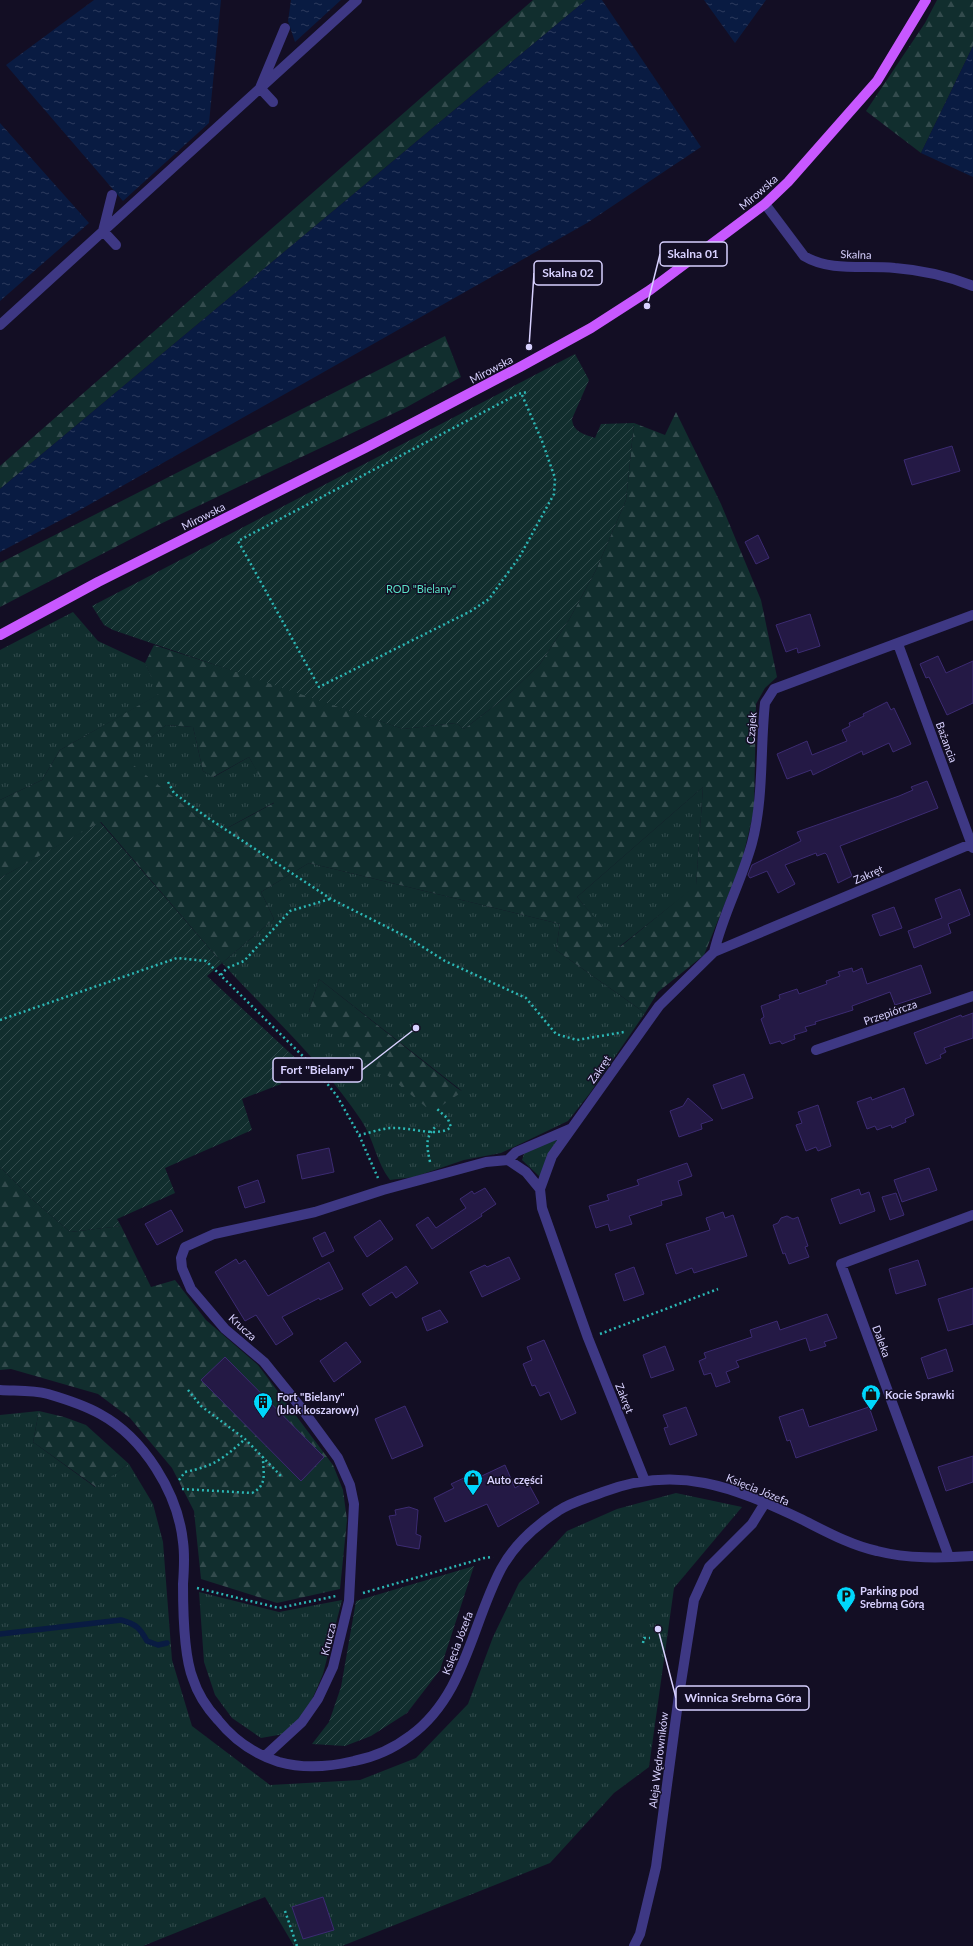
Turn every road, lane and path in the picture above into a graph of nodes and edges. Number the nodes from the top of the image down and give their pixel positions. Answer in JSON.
{"nodes":[{"id":1,"x":357,"y":0,"type":"edge"},
{"id":2,"x":926,"y":0,"type":"edge"},
{"id":3,"x":285,"y":28,"type":"dead end"},
{"id":4,"x":260,"y":88,"type":"junction"},
{"id":5,"x":273,"y":102,"type":"dead end"},
{"id":6,"x":112,"y":195,"type":"dead end"},
{"id":7,"x":765,"y":204,"type":"junction"},
{"id":8,"x":103,"y":231,"type":"junction"},
{"id":9,"x":116,"y":246,"type":"dead end"},
{"id":10,"x":973,"y":286,"type":"edge"},
{"id":11,"x":0,"y":325,"type":"edge"},
{"id":12,"x":527,"y":392,"type":"dead end"},
{"id":13,"x":522,"y":394,"type":"junction"},
{"id":14,"x":973,"y":615,"type":"edge"},
{"id":15,"x":0,"y":634,"type":"edge"},
{"id":16,"x":898,"y":644,"type":"junction"},
{"id":17,"x":168,"y":782,"type":"dead end"},
{"id":18,"x":972,"y":845,"type":"edge"},
{"id":19,"x":331,"y":899,"type":"junction"},
{"id":20,"x":714,"y":952,"type":"junction"},
{"id":21,"x":221,"y":975,"type":"junction"},
{"id":22,"x":973,"y":996,"type":"edge"},
{"id":23,"x":0,"y":1020,"type":"edge"},
{"id":24,"x":641,"y":1030,"type":"junction"},
{"id":25,"x":816,"y":1050,"type":"dead end"},
{"id":26,"x":436,"y":1108,"type":"dead end"},
{"id":27,"x":437,"y":1125,"type":"dead end"},
{"id":28,"x":572,"y":1128,"type":"junction"},
{"id":29,"x":430,"y":1132,"type":"junction"},
{"id":30,"x":360,"y":1135,"type":"junction"},
{"id":31,"x":508,"y":1160,"type":"junction"},
{"id":32,"x":437,"y":1175,"type":"junction"},
{"id":33,"x":540,"y":1189,"type":"junction"},
{"id":34,"x":383,"y":1190,"type":"junction"},
{"id":35,"x":973,"y":1215,"type":"edge"},
{"id":36,"x":718,"y":1289,"type":"dead end"},
{"id":37,"x":588,"y":1338,"type":"junction"},
{"id":38,"x":0,"y":1390,"type":"edge"},
{"id":39,"x":188,"y":1390,"type":"dead end"},
{"id":40,"x":245,"y":1439,"type":"junction"},
{"id":41,"x":262,"y":1457,"type":"junction"},
{"id":42,"x":282,"y":1478,"type":"dead end"},
{"id":43,"x":645,"y":1482,"type":"junction"},
{"id":44,"x":169,"y":1491,"type":"junction"},
{"id":45,"x":765,"y":1503,"type":"junction"},
{"id":46,"x":973,"y":1556,"type":"edge"},
{"id":47,"x":949,"y":1558,"type":"junction"},
{"id":48,"x":472,"y":1561,"type":"dead end"},
{"id":49,"x":208,"y":1591,"type":"dead end"},
{"id":50,"x":356,"y":1595,"type":"dead end"},
{"id":51,"x":333,"y":1596,"type":"dead end"},
{"id":52,"x":650,"y":1638,"type":"dead end"},
{"id":53,"x":643,"y":1643,"type":"dead end"},
{"id":54,"x":265,"y":1756,"type":"junction"},
{"id":55,"x":285,"y":1911,"type":"dead end"},
{"id":56,"x":297,"y":1946,"type":"edge"},
{"id":57,"x":634,"y":1946,"type":"edge"}],
"edges":[{"from":1,"to":4,"type":"street"},
{"from":2,"to":7,"type":"main road","name":"Mirowska"},
{"from":3,"to":4,"type":"street"},
{"from":4,"to":5,"type":"street"},
{"from":4,"to":8,"type":"street"},
{"from":6,"to":8,"type":"street"},
{"from":7,"to":10,"type":"street","name":"Skalna"},
{"from":7,"to":15,"type":"main road","name":"Mirowska"},
{"from":8,"to":9,"type":"street"},
{"from":8,"to":11,"type":"street"},
{"from":12,"to":13,"type":"path"},
{"from":13,"to":13,"type":"path"},
{"from":14,"to":16,"type":"street","name":"Czajek"},
{"from":16,"to":18,"type":"street","name":"Bażancia"},
{"from":16,"to":20,"type":"street","name":"Czajek"},
{"from":17,"to":19,"type":"path"},
{"from":18,"to":20,"type":"street","name":"Zakręt"},
{"from":19,"to":21,"type":"path"},
{"from":19,"to":24,"type":"path"},
{"from":20,"to":24,"type":"street","name":"Zakręt"},
{"from":21,"to":23,"type":"path"},
{"from":21,"to":30,"type":"path"},
{"from":22,"to":25,"type":"street","name":"Przepiórcza"},
{"from":24,"to":28,"type":"street","name":"Zakręt"},
{"from":26,"to":29,"type":"path"},
{"from":27,"to":29,"type":"path"},
{"from":28,"to":31,"type":"street"},
{"from":28,"to":33,"type":"street","name":"Zakręt"},
{"from":29,"to":30,"type":"path"},
{"from":29,"to":32,"type":"path"},
{"from":30,"to":34,"type":"path"},
{"from":31,"to":32,"type":"street","name":"Krucza"},
{"from":31,"to":33,"type":"street"},
{"from":32,"to":34,"type":"street","name":"Krucza"},
{"from":33,"to":37,"type":"street","name":"Zakręt"},
{"from":34,"to":54,"type":"street","name":"Krucza"},
{"from":35,"to":47,"type":"street","name":"Daleka"},
{"from":36,"to":37,"type":"path"},
{"from":37,"to":43,"type":"street","name":"Zakręt"},
{"from":38,"to":44,"type":"street","name":"Księcia Józefa"},
{"from":39,"to":40,"type":"path"},
{"from":40,"to":41,"type":"path"},
{"from":40,"to":44,"type":"path"},
{"from":41,"to":42,"type":"path"},
{"from":41,"to":44,"type":"path"},
{"from":43,"to":45,"type":"street","name":"Księcia Józefa"},
{"from":43,"to":54,"type":"street","name":"Księcia Józefa"},
{"from":44,"to":54,"type":"street","name":"Księcia Józefa"},
{"from":45,"to":47,"type":"street","name":"Księcia Józefa"},
{"from":45,"to":57,"type":"street","name":"Aleja Wędrowników"},
{"from":46,"to":47,"type":"street","name":"Księcia Józefa"},
{"from":48,"to":50,"type":"path"},
{"from":49,"to":51,"type":"path"},
{"from":52,"to":53,"type":"path"},
{"from":55,"to":56,"type":"path"}]}
